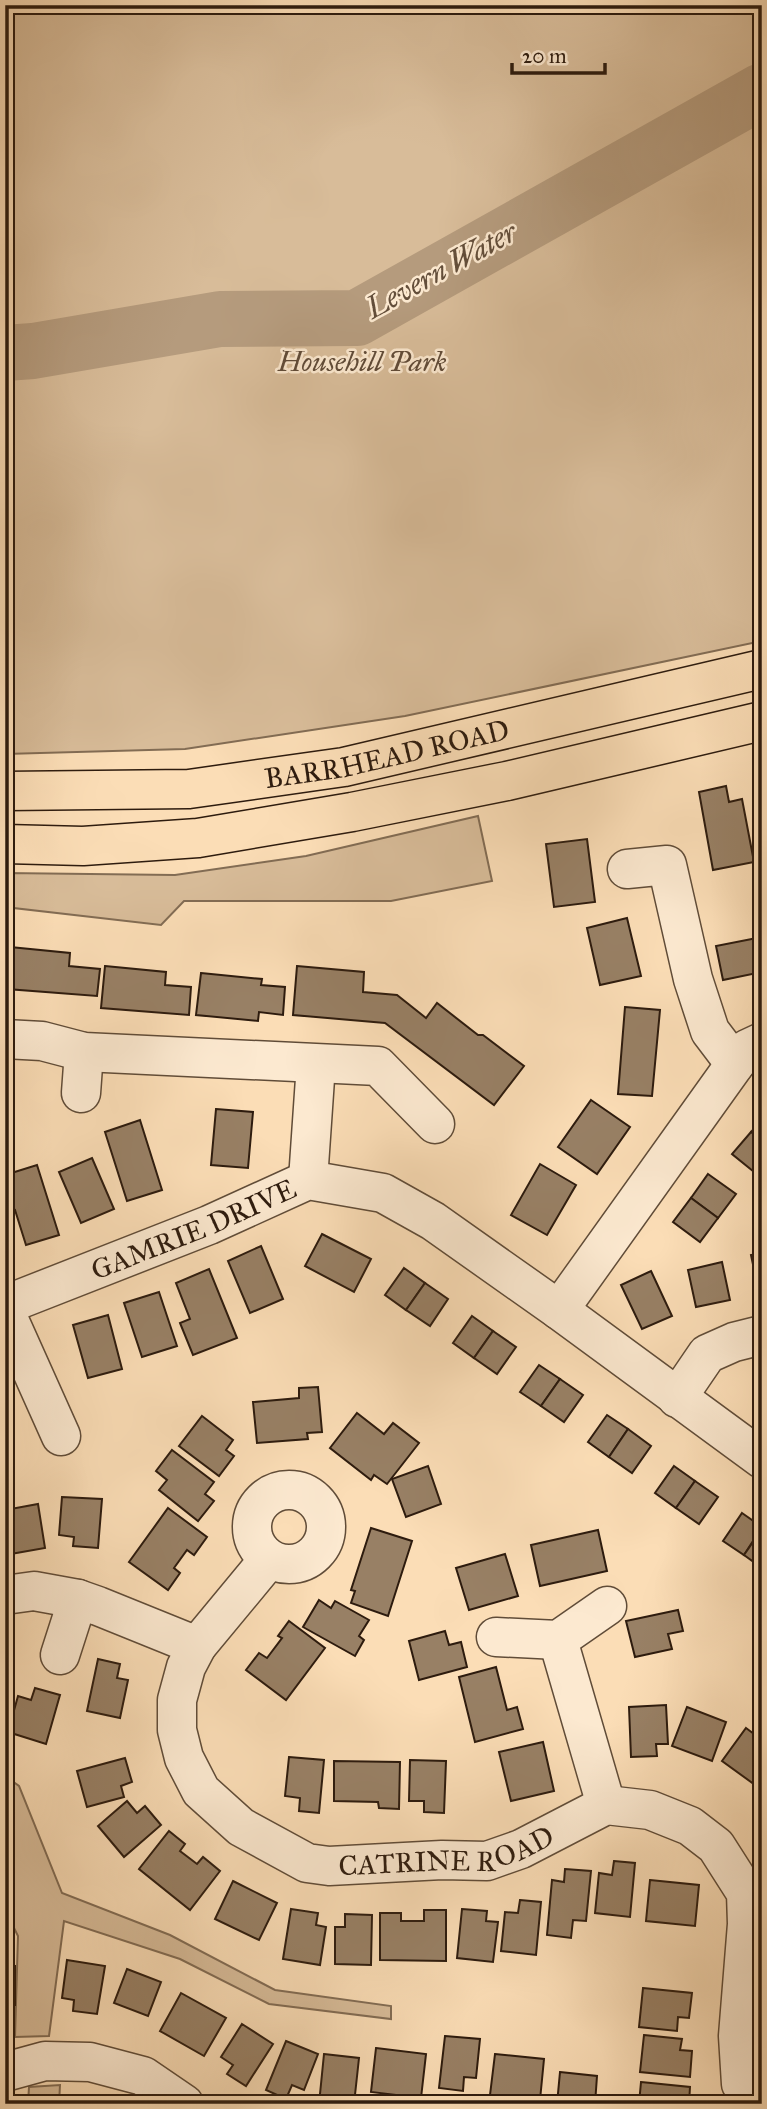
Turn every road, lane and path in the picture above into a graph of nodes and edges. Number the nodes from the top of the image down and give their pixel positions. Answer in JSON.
{"nodes":[{"id":1,"x":762,"y":670,"type":"edge"},
{"id":2,"x":762,"y":721,"type":"edge"},
{"id":3,"x":5,"y":791,"type":"edge"},
{"id":4,"x":5,"y":844,"type":"edge"},
{"id":5,"x":627,"y":869,"type":"dead end"},
{"id":6,"x":5,"y":1039,"type":"edge"},
{"id":7,"x":84,"y":1052,"type":"junction"},
{"id":8,"x":748,"y":1053,"type":"edge"},
{"id":9,"x":316,"y":1064,"type":"junction"},
{"id":10,"x":81,"y":1093,"type":"dead end"},
{"id":11,"x":435,"y":1124,"type":"dead end"},
{"id":12,"x":307,"y":1180,"type":"junction"},
{"id":13,"x":5,"y":1305,"type":"edge"},
{"id":14,"x":559,"y":1310,"type":"junction"},
{"id":15,"x":5,"y":1311,"type":"edge"},
{"id":16,"x":762,"y":1335,"type":"edge"},
{"id":17,"x":677,"y":1398,"type":"junction"},
{"id":18,"x":61,"y":1436,"type":"dead end"},
{"id":19,"x":762,"y":1460,"type":"edge"},
{"id":20,"x":269,"y":1559,"type":"dead end"},
{"id":21,"x":5,"y":1595,"type":"edge"},
{"id":22,"x":78,"y":1600,"type":"junction"},
{"id":23,"x":607,"y":1606,"type":"dead end"},
{"id":24,"x":496,"y":1637,"type":"dead end"},
{"id":25,"x":558,"y":1640,"type":"junction"},
{"id":26,"x":197,"y":1646,"type":"junction"},
{"id":27,"x":60,"y":1655,"type":"dead end"},
{"id":28,"x":606,"y":1805,"type":"junction"},
{"id":29,"x":754,"y":1892,"type":"edge"},
{"id":30,"x":5,"y":2072,"type":"edge"},
{"id":31,"x":743,"y":2097,"type":"edge"},
{"id":32,"x":184,"y":2104,"type":"edge"}],
"edges":[{"from":1,"to":3,"type":"main road","name":"BARRHEAD ROAD"},
{"from":2,"to":4,"type":"main road","name":"BARRHEAD ROAD"},
{"from":5,"to":8,"type":"street"},
{"from":6,"to":7,"type":"street"},
{"from":7,"to":9,"type":"street"},
{"from":7,"to":10,"type":"street"},
{"from":8,"to":14,"type":"street"},
{"from":9,"to":11,"type":"street"},
{"from":9,"to":12,"type":"street"},
{"from":12,"to":13,"type":"street","name":"GAMRIE DRIVE"},
{"from":12,"to":14,"type":"street","name":"GAMRIE DRIVE"},
{"from":14,"to":17,"type":"street","name":"GAMRIE DRIVE"},
{"from":15,"to":18,"type":"street"},
{"from":16,"to":17,"type":"street"},
{"from":17,"to":19,"type":"street","name":"GAMRIE DRIVE"},
{"from":20,"to":26,"type":"street","name":"CATRINE ROAD"},
{"from":21,"to":22,"type":"street"},
{"from":22,"to":26,"type":"street"},
{"from":22,"to":27,"type":"street"},
{"from":23,"to":25,"type":"street"},
{"from":24,"to":25,"type":"street"},
{"from":25,"to":28,"type":"street"},
{"from":26,"to":28,"type":"street","name":"CATRINE ROAD"},
{"from":28,"to":29,"type":"street"},
{"from":29,"to":31,"type":"street"},
{"from":30,"to":32,"type":"street"}]}
